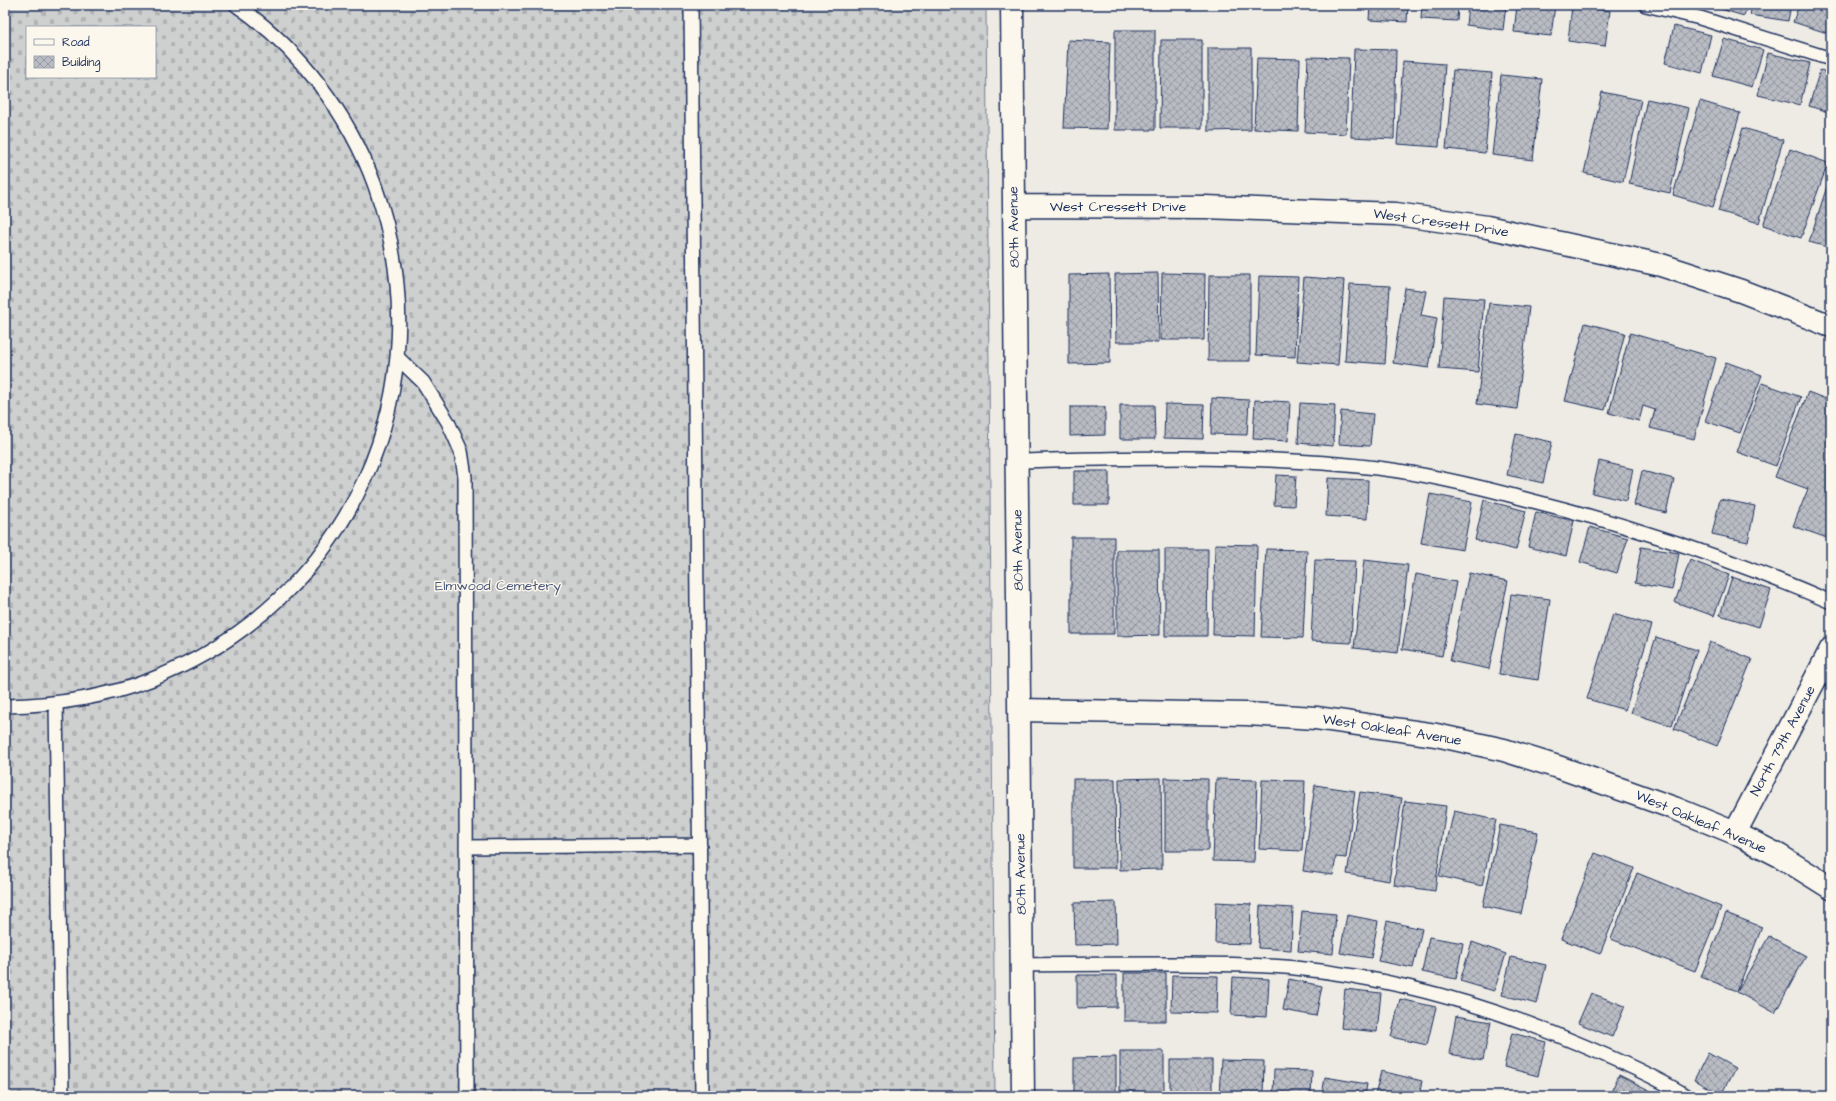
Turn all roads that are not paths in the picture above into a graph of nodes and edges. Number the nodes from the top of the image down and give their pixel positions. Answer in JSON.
{"nodes":[{"id":1,"x":236,"y":5,"type":"edge"},
{"id":2,"x":691,"y":5,"type":"edge"},
{"id":3,"x":1012,"y":5,"type":"edge"},
{"id":4,"x":1646,"y":5,"type":"edge"},
{"id":5,"x":1831,"y":59,"type":"edge"},
{"id":6,"x":1014,"y":206,"type":"junction"},
{"id":7,"x":1831,"y":326,"type":"edge"},
{"id":8,"x":398,"y":358,"type":"junction"},
{"id":9,"x":1017,"y":461,"type":"junction"},
{"id":10,"x":1831,"y":602,"type":"edge"},
{"id":11,"x":1831,"y":649,"type":"edge"},
{"id":12,"x":56,"y":703,"type":"junction"},
{"id":13,"x":5,"y":706,"type":"edge"},
{"id":14,"x":1019,"y":710,"type":"junction"},
{"id":15,"x":1734,"y":833,"type":"junction"},
{"id":16,"x":700,"y":845,"type":"junction"},
{"id":17,"x":466,"y":847,"type":"junction"},
{"id":18,"x":1831,"y":888,"type":"edge"},
{"id":19,"x":1022,"y":965,"type":"junction"},
{"id":20,"x":62,"y":1096,"type":"edge"},
{"id":21,"x":467,"y":1096,"type":"edge"},
{"id":22,"x":702,"y":1096,"type":"edge"},
{"id":23,"x":1023,"y":1096,"type":"edge"},
{"id":24,"x":1686,"y":1096,"type":"edge"}],
"edges":[{"from":1,"to":8,"type":"lane"},
{"from":2,"to":16,"type":"lane"},
{"from":3,"to":6,"type":"street","name":"80th Avenue"},
{"from":4,"to":5,"type":"lane"},
{"from":6,"to":7,"type":"street","name":"West Cressett Drive"},
{"from":6,"to":9,"type":"street","name":"80th Avenue"},
{"from":8,"to":12,"type":"lane"},
{"from":8,"to":17,"type":"lane"},
{"from":9,"to":10,"type":"lane"},
{"from":9,"to":14,"type":"street","name":"80th Avenue"},
{"from":11,"to":15,"type":"street","name":"North 79th Avenue"},
{"from":12,"to":13,"type":"lane"},
{"from":12,"to":20,"type":"lane"},
{"from":14,"to":15,"type":"street","name":"West Oakleaf Avenue"},
{"from":14,"to":19,"type":"street","name":"80th Avenue"},
{"from":15,"to":18,"type":"street","name":"West Oakleaf Avenue"},
{"from":16,"to":17,"type":"lane"},
{"from":16,"to":22,"type":"lane"},
{"from":17,"to":21,"type":"lane"},
{"from":19,"to":23,"type":"street","name":"80th Avenue"},
{"from":19,"to":24,"type":"lane"}]}
